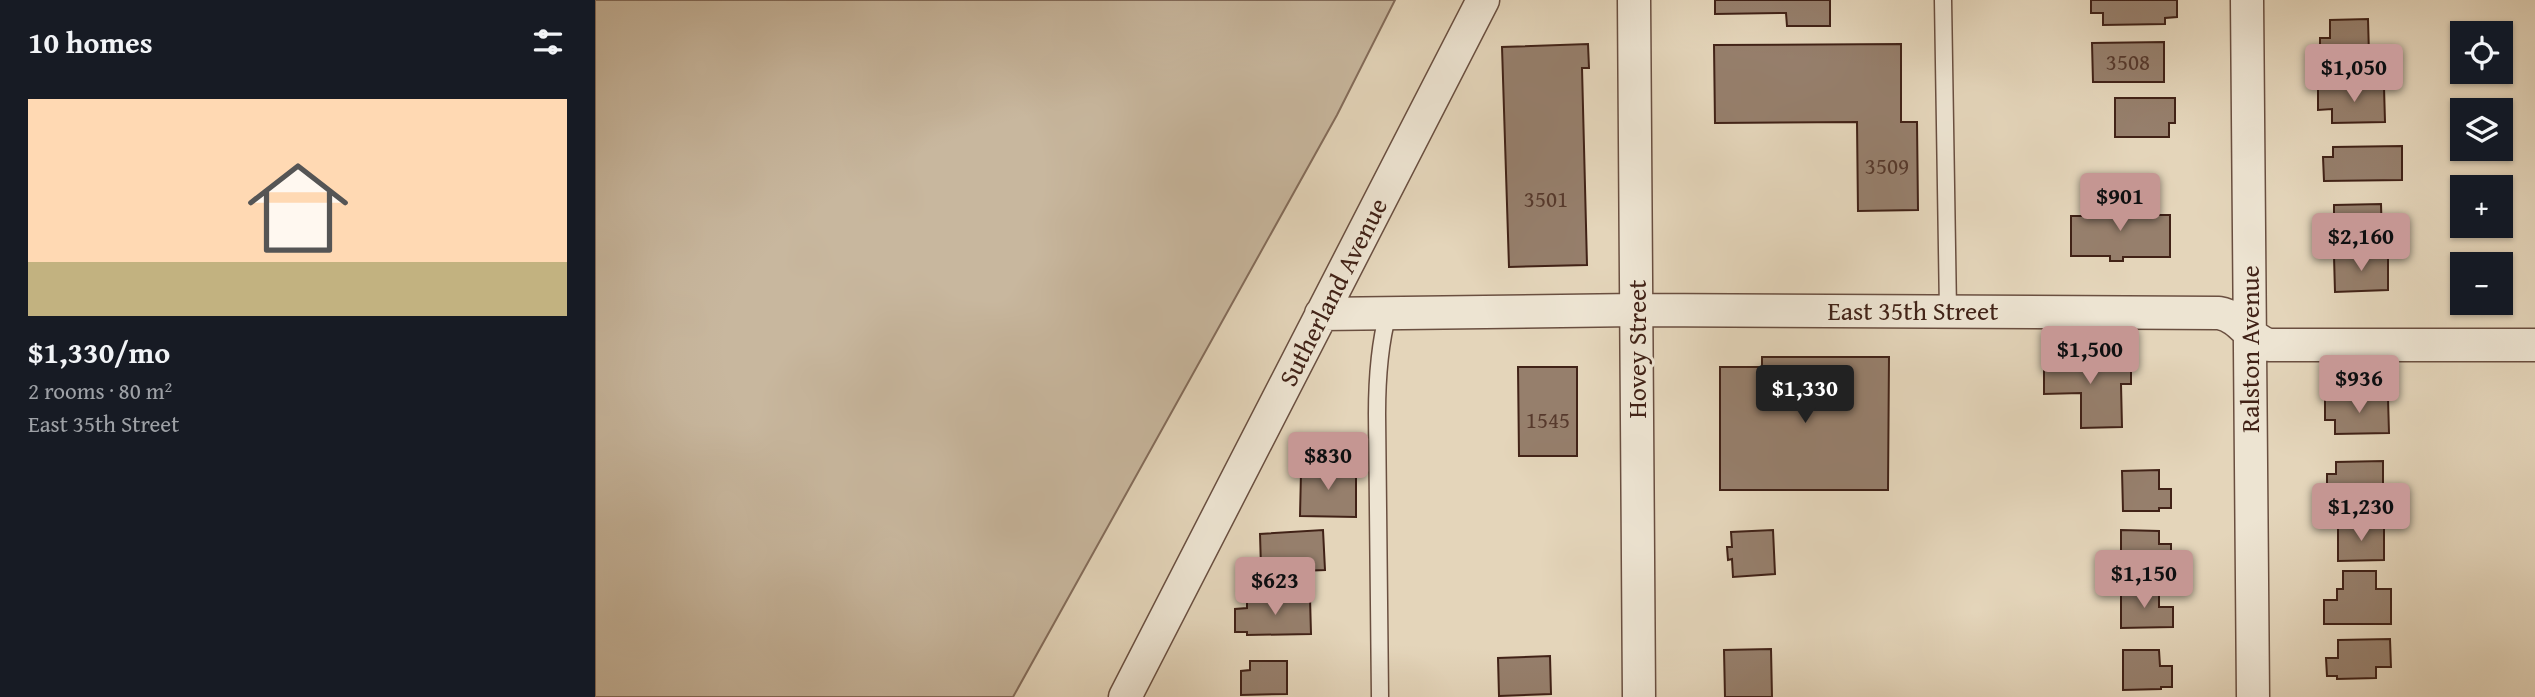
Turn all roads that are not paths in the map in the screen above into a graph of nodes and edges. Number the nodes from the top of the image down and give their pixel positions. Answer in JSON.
{"nodes":[{"id":1,"x":1483,"y":0,"type":"edge"},
{"id":2,"x":1634,"y":0,"type":"edge"},
{"id":3,"x":1943,"y":0,"type":"edge"},
{"id":4,"x":2247,"y":0,"type":"edge"},
{"id":5,"x":1636,"y":310,"type":"junction"},
{"id":6,"x":1948,"y":312,"type":"junction"},
{"id":7,"x":1388,"y":313,"type":"junction"},
{"id":8,"x":1321,"y":314,"type":"junction"},
{"id":9,"x":2250,"y":333,"type":"junction"},
{"id":10,"x":2535,"y":345,"type":"edge"},
{"id":11,"x":1125,"y":697,"type":"edge"},
{"id":12,"x":1380,"y":697,"type":"edge"},
{"id":13,"x":1639,"y":697,"type":"edge"},
{"id":14,"x":2253,"y":697,"type":"edge"}],
"edges":[{"from":1,"to":8,"type":"street","name":"Sutherland Avenue"},
{"from":2,"to":5,"type":"street","name":"Hovey Street"},
{"from":3,"to":6,"type":"lane"},
{"from":4,"to":9,"type":"street","name":"Ralston Avenue"},
{"from":5,"to":6,"type":"street","name":"East 35th Street"},
{"from":5,"to":7,"type":"street","name":"East 35th Street"},
{"from":5,"to":13,"type":"street","name":"Hovey Street"},
{"from":6,"to":9,"type":"street","name":"East 35th Street"},
{"from":7,"to":8,"type":"street","name":"East 35th Street"},
{"from":7,"to":12,"type":"lane"},
{"from":8,"to":11,"type":"street","name":"Sutherland Avenue"},
{"from":9,"to":10,"type":"street","name":"East 35th Street"},
{"from":9,"to":14,"type":"street","name":"Ralston Avenue"}]}
